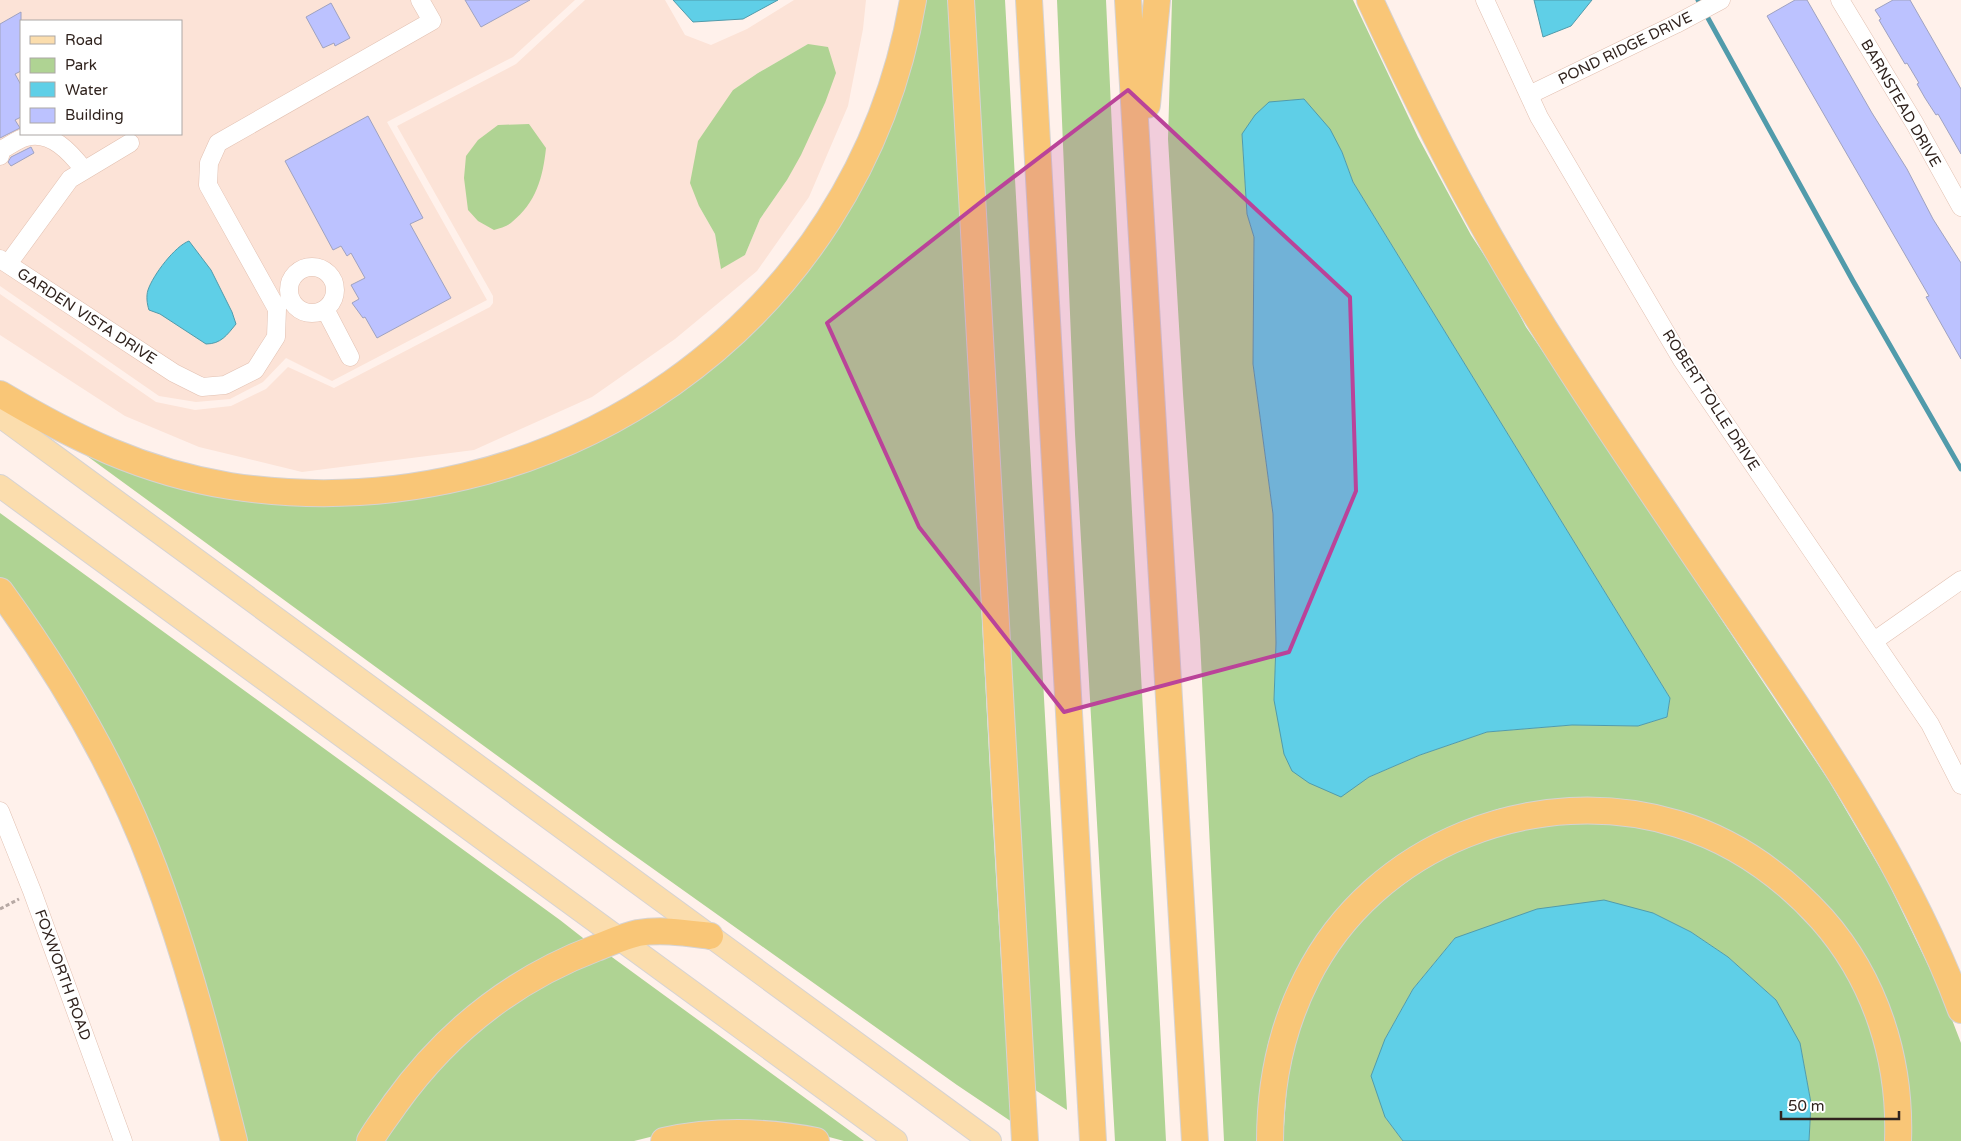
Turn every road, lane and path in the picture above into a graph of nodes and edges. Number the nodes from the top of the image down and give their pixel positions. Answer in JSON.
{"nodes":[{"id":1,"x":420,"y":0,"type":"edge"},
{"id":2,"x":913,"y":0,"type":"edge"},
{"id":3,"x":962,"y":0,"type":"edge"},
{"id":4,"x":1029,"y":0,"type":"edge"},
{"id":5,"x":1128,"y":0,"type":"edge"},
{"id":6,"x":1157,"y":0,"type":"edge"},
{"id":7,"x":1370,"y":0,"type":"edge"},
{"id":8,"x":1485,"y":0,"type":"edge"},
{"id":9,"x":1722,"y":0,"type":"edge"},
{"id":10,"x":1840,"y":0,"type":"edge"},
{"id":11,"x":1529,"y":95,"type":"junction"},
{"id":12,"x":130,"y":143,"type":"dead end"},
{"id":13,"x":0,"y":156,"type":"edge"},
{"id":14,"x":84,"y":170,"type":"junction"},
{"id":15,"x":1139,"y":186,"type":"junction"},
{"id":16,"x":1961,"y":207,"type":"edge"},
{"id":17,"x":4,"y":261,"type":"edge"},
{"id":18,"x":284,"y":305,"type":"junction"},
{"id":19,"x":325,"y":310,"type":"junction"},
{"id":20,"x":350,"y":357,"type":"dead end"},
{"id":21,"x":0,"y":394,"type":"edge"},
{"id":22,"x":0,"y":416,"type":"edge"},
{"id":23,"x":0,"y":486,"type":"edge"},
{"id":24,"x":1961,"y":580,"type":"edge"},
{"id":25,"x":0,"y":591,"type":"edge"},
{"id":26,"x":1874,"y":641,"type":"junction"},
{"id":27,"x":1961,"y":785,"type":"edge"},
{"id":28,"x":0,"y":811,"type":"edge"},
{"id":29,"x":710,"y":936,"type":"junction"},
{"id":30,"x":620,"y":939,"type":"junction"},
{"id":31,"x":1961,"y":1010,"type":"edge"},
{"id":32,"x":1092,"y":1131,"type":"edge"},
{"id":33,"x":123,"y":1141,"type":"edge"},
{"id":34,"x":234,"y":1141,"type":"edge"},
{"id":35,"x":370,"y":1141,"type":"edge"},
{"id":36,"x":664,"y":1141,"type":"edge"},
{"id":37,"x":816,"y":1141,"type":"edge"},
{"id":38,"x":896,"y":1141,"type":"edge"},
{"id":39,"x":990,"y":1141,"type":"edge"},
{"id":40,"x":1025,"y":1141,"type":"edge"},
{"id":41,"x":1195,"y":1141,"type":"edge"},
{"id":42,"x":1270,"y":1141,"type":"edge"},
{"id":43,"x":1898,"y":1141,"type":"edge"}],
"edges":[{"from":1,"to":18,"type":"street"},
{"from":2,"to":21,"type":"highway"},
{"from":3,"to":40,"type":"highway"},
{"from":4,"to":32,"type":"highway"},
{"from":5,"to":15,"type":"highway"},
{"from":6,"to":15,"type":"highway"},
{"from":7,"to":31,"type":"highway"},
{"from":8,"to":11,"type":"street","name":"ROBERT TOLLE DRIVE"},
{"from":9,"to":11,"type":"street","name":"POND RIDGE DRIVE"},
{"from":10,"to":16,"type":"street","name":"BARNSTEAD DRIVE"},
{"from":11,"to":26,"type":"street","name":"ROBERT TOLLE DRIVE"},
{"from":12,"to":14,"type":"street"},
{"from":13,"to":14,"type":"street"},
{"from":14,"to":17,"type":"street"},
{"from":15,"to":41,"type":"highway"},
{"from":17,"to":18,"type":"street","name":"GARDEN VISTA DRIVE"},
{"from":18,"to":19,"type":"street"},
{"from":18,"to":19,"type":"street"},
{"from":19,"to":20,"type":"street"},
{"from":22,"to":29,"type":"main road"},
{"from":23,"to":30,"type":"main road"},
{"from":24,"to":26,"type":"street"},
{"from":25,"to":34,"type":"highway"},
{"from":26,"to":27,"type":"street","name":"ROBERT TOLLE DRIVE"},
{"from":28,"to":33,"type":"street","name":"FOXWORTH ROAD"},
{"from":29,"to":30,"type":"highway"},
{"from":29,"to":39,"type":"main road"},
{"from":30,"to":35,"type":"highway"},
{"from":30,"to":38,"type":"main road"},
{"from":36,"to":37,"type":"highway"},
{"from":42,"to":43,"type":"highway"}]}
